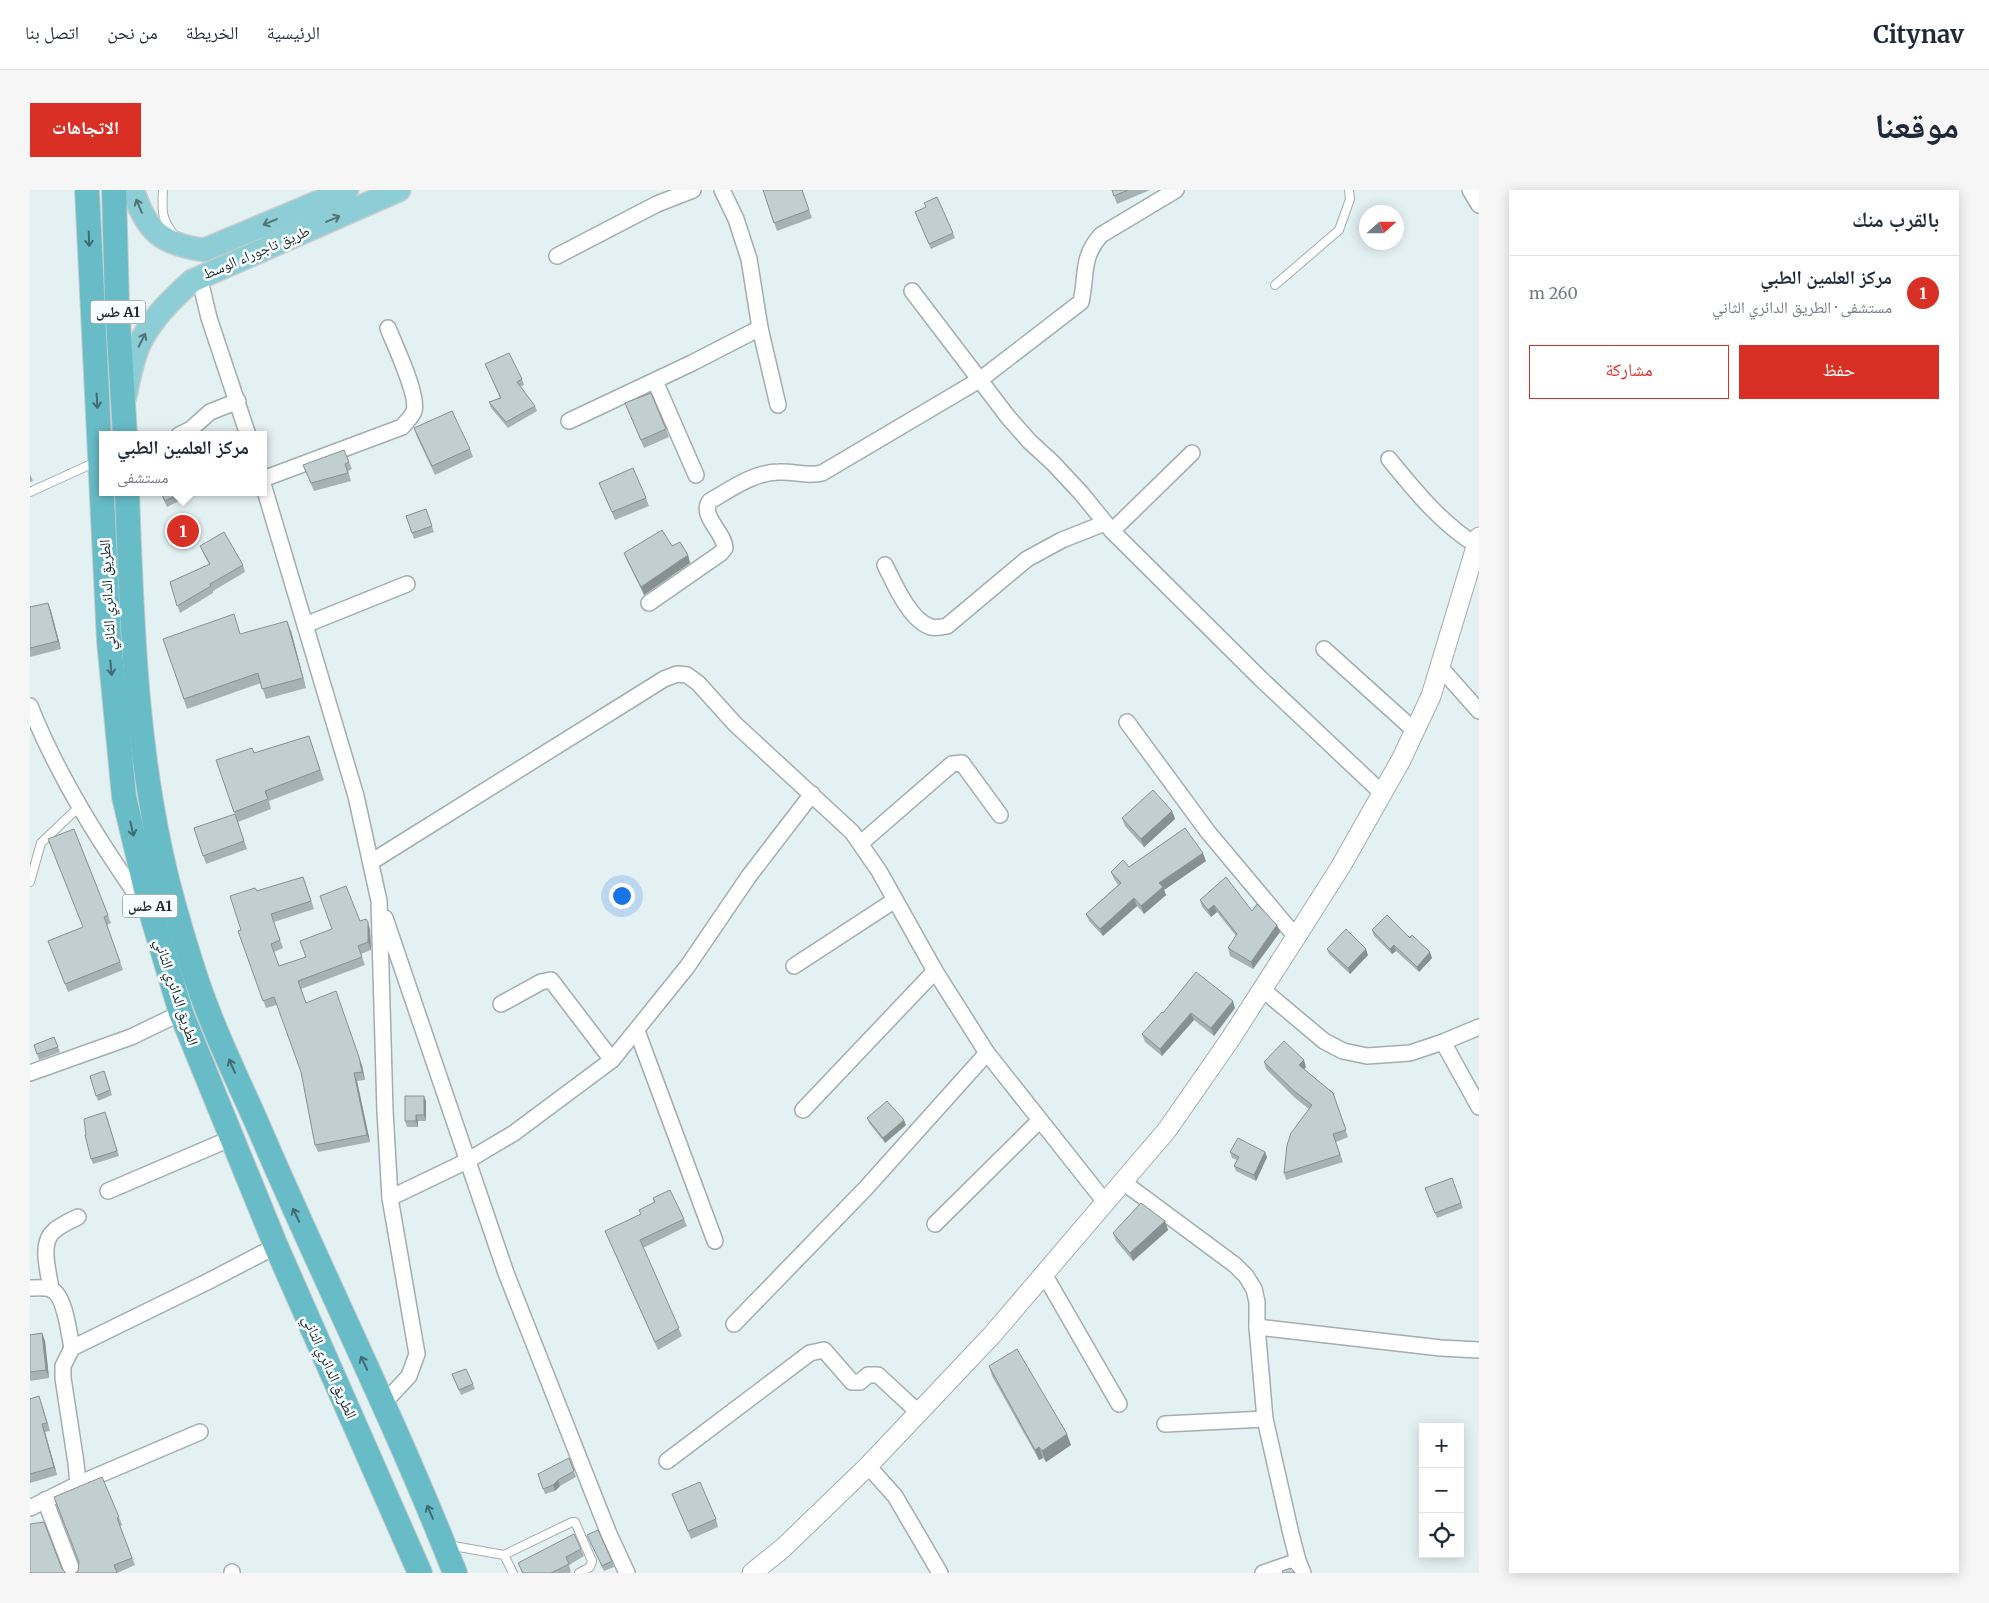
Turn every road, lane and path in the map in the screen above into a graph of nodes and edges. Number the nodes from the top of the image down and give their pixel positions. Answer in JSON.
{"nodes":[{"id":1,"x":87,"y":190,"type":"edge"},
{"id":2,"x":114,"y":190,"type":"edge"},
{"id":3,"x":133,"y":190,"type":"edge"},
{"id":4,"x":163,"y":190,"type":"edge"},
{"id":5,"x":347,"y":190,"type":"edge"},
{"id":6,"x":399,"y":190,"type":"edge"},
{"id":7,"x":693,"y":190,"type":"edge"},
{"id":8,"x":722,"y":190,"type":"edge"},
{"id":9,"x":1176,"y":190,"type":"edge"},
{"id":10,"x":1349,"y":190,"type":"edge"},
{"id":11,"x":1470,"y":190,"type":"edge"},
{"id":12,"x":1479,"y":205,"type":"edge"},
{"id":13,"x":183,"y":247,"type":"junction"},
{"id":14,"x":557,"y":256,"type":"dead end"},
{"id":15,"x":199,"y":276,"type":"junction"},
{"id":16,"x":1276,"y":285,"type":"dead end"},
{"id":17,"x":912,"y":291,"type":"dead end"},
{"id":18,"x":388,"y":328,"type":"dead end"},
{"id":19,"x":760,"y":328,"type":"junction"},
{"id":20,"x":981,"y":379,"type":"junction"},
{"id":21,"x":655,"y":381,"type":"junction"},
{"id":22,"x":238,"y":401,"type":"junction"},
{"id":23,"x":123,"y":404,"type":"junction"},
{"id":24,"x":778,"y":405,"type":"dead end"},
{"id":25,"x":569,"y":421,"type":"dead end"},
{"id":26,"x":125,"y":431,"type":"edge"},
{"id":27,"x":187,"y":431,"type":"edge"},
{"id":28,"x":247,"y":431,"type":"edge"},
{"id":29,"x":99,"y":439,"type":"edge"},
{"id":30,"x":1192,"y":453,"type":"dead end"},
{"id":31,"x":1389,"y":459,"type":"dead end"},
{"id":32,"x":99,"y":460,"type":"edge"},
{"id":33,"x":696,"y":475,"type":"dead end"},
{"id":34,"x":267,"y":478,"type":"edge"},
{"id":35,"x":30,"y":492,"type":"edge"},
{"id":36,"x":102,"y":496,"type":"edge"},
{"id":37,"x":127,"y":496,"type":"edge"},
{"id":38,"x":267,"y":496,"type":"edge"},
{"id":39,"x":1108,"y":527,"type":"junction"},
{"id":40,"x":1478,"y":541,"type":"edge"},
{"id":41,"x":886,"y":565,"type":"dead end"},
{"id":42,"x":407,"y":584,"type":"dead end"},
{"id":43,"x":649,"y":603,"type":"dead end"},
{"id":44,"x":305,"y":625,"type":"junction"},
{"id":45,"x":1324,"y":649,"type":"dead end"},
{"id":46,"x":1439,"y":666,"type":"junction"},
{"id":47,"x":30,"y":706,"type":"edge"},
{"id":48,"x":1479,"y":711,"type":"edge"},
{"id":49,"x":1127,"y":722,"type":"dead end"},
{"id":50,"x":1415,"y":731,"type":"junction"},
{"id":51,"x":37,"y":744,"type":"edge"},
{"id":52,"x":812,"y":794,"type":"junction"},
{"id":53,"x":1382,"y":794,"type":"junction"},
{"id":54,"x":80,"y":806,"type":"junction"},
{"id":55,"x":1000,"y":815,"type":"dead end"},
{"id":56,"x":862,"y":843,"type":"junction"},
{"id":57,"x":371,"y":862,"type":"junction"},
{"id":58,"x":30,"y":882,"type":"edge"},
{"id":59,"x":894,"y":900,"type":"junction"},
{"id":60,"x":379,"y":901,"type":"junction"},
{"id":61,"x":153,"y":919,"type":"junction"},
{"id":62,"x":1296,"y":937,"type":"junction"},
{"id":63,"x":794,"y":966,"type":"dead end"},
{"id":64,"x":935,"y":971,"type":"junction"},
{"id":65,"x":1262,"y":989,"type":"junction"},
{"id":66,"x":501,"y":1004,"type":"dead end"},
{"id":67,"x":181,"y":1013,"type":"junction"},
{"id":68,"x":1479,"y":1027,"type":"edge"},
{"id":69,"x":637,"y":1031,"type":"junction"},
{"id":70,"x":1443,"y":1042,"type":"junction"},
{"id":71,"x":987,"y":1053,"type":"junction"},
{"id":72,"x":612,"y":1060,"type":"junction"},
{"id":73,"x":30,"y":1073,"type":"edge"},
{"id":74,"x":1479,"y":1108,"type":"edge"},
{"id":75,"x":802,"y":1110,"type":"dead end"},
{"id":76,"x":1039,"y":1121,"type":"junction"},
{"id":77,"x":232,"y":1138,"type":"junction"},
{"id":78,"x":467,"y":1161,"type":"junction"},
{"id":79,"x":1122,"y":1182,"type":"junction"},
{"id":80,"x":108,"y":1191,"type":"dead end"},
{"id":81,"x":390,"y":1198,"type":"junction"},
{"id":82,"x":1105,"y":1202,"type":"junction"},
{"id":83,"x":78,"y":1217,"type":"dead end"},
{"id":84,"x":936,"y":1224,"type":"dead end"},
{"id":85,"x":715,"y":1241,"type":"dead end"},
{"id":86,"x":276,"y":1246,"type":"junction"},
{"id":87,"x":1044,"y":1274,"type":"junction"},
{"id":88,"x":30,"y":1288,"type":"edge"},
{"id":89,"x":51,"y":1289,"type":"junction"},
{"id":90,"x":734,"y":1324,"type":"dead end"},
{"id":91,"x":1257,"y":1327,"type":"junction"},
{"id":92,"x":72,"y":1348,"type":"junction"},
{"id":93,"x":1479,"y":1350,"type":"edge"},
{"id":94,"x":383,"y":1404,"type":"junction"},
{"id":95,"x":1119,"y":1404,"type":"dead end"},
{"id":96,"x":918,"y":1413,"type":"junction"},
{"id":97,"x":1265,"y":1419,"type":"junction"},
{"id":98,"x":1165,"y":1424,"type":"dead end"},
{"id":99,"x":200,"y":1432,"type":"dead end"},
{"id":100,"x":667,"y":1461,"type":"dead end"},
{"id":101,"x":868,"y":1466,"type":"junction"},
{"id":102,"x":78,"y":1484,"type":"junction"},
{"id":103,"x":45,"y":1500,"type":"junction"},
{"id":104,"x":30,"y":1508,"type":"edge"},
{"id":105,"x":444,"y":1544,"type":"junction"},
{"id":106,"x":504,"y":1555,"type":"junction"},
{"id":107,"x":1300,"y":1567,"type":"edge"},
{"id":108,"x":760,"y":1570,"type":"edge"},
{"id":109,"x":73,"y":1573,"type":"edge"},
{"id":110,"x":420,"y":1573,"type":"edge"},
{"id":111,"x":455,"y":1573,"type":"edge"},
{"id":112,"x":512,"y":1573,"type":"edge"},
{"id":113,"x":579,"y":1573,"type":"edge"},
{"id":114,"x":627,"y":1573,"type":"edge"},
{"id":115,"x":940,"y":1573,"type":"edge"},
{"id":116,"x":1263,"y":1573,"type":"edge"}],
"edges":[{"from":1,"to":29,"type":"highway","name":"الطريق الدائري الثاني","number":"طس A1","one_way":true},
{"from":2,"to":23,"type":"highway","number":"طس A1"},
{"from":13,"to":3,"type":"main road","name":"طريق تاجوراء الوسط","one_way":true},
{"from":4,"to":13,"type":"lane"},
{"from":5,"to":13,"type":"main road","name":"طريق تاجوراء الوسط","one_way":true},
{"from":15,"to":6,"type":"main road","name":"طريق تاجوراء الوسط","one_way":true},
{"from":7,"to":14,"type":"street"},
{"from":8,"to":19,"type":"street"},
{"from":9,"to":20,"type":"street"},
{"from":10,"to":16,"type":"lane"},
{"from":11,"to":12,"type":"street"},
{"from":15,"to":22,"type":"street"},
{"from":23,"to":15,"type":"main road","name":"طريق تاجوراء الوسط","one_way":true},
{"from":17,"to":20,"type":"street"},
{"from":18,"to":34,"type":"street"},
{"from":19,"to":21,"type":"street"},
{"from":19,"to":24,"type":"street"},
{"from":20,"to":39,"type":"street"},
{"from":20,"to":43,"type":"street"},
{"from":21,"to":25,"type":"street"},
{"from":21,"to":33,"type":"street"},
{"from":22,"to":27,"type":"street"},
{"from":22,"to":28,"type":"street"},
{"from":23,"to":26,"type":"highway","number":"طس A1"},
{"from":30,"to":39,"type":"street"},
{"from":31,"to":40,"type":"street"},
{"from":32,"to":35,"type":"lane"},
{"from":36,"to":61,"type":"highway","name":"الطريق الدائري الثاني","number":"طس A1","one_way":true},
{"from":94,"to":37,"type":"highway","name":"الطريق الدائري الثاني","number":"طس A1","one_way":true},
{"from":38,"to":44,"type":"street"},
{"from":39,"to":41,"type":"street"},
{"from":39,"to":53,"type":"street"},
{"from":40,"to":46,"type":"street"},
{"from":42,"to":44,"type":"street"},
{"from":44,"to":57,"type":"street"},
{"from":45,"to":50,"type":"street"},
{"from":46,"to":48,"type":"street"},
{"from":46,"to":50,"type":"street"},
{"from":47,"to":51,"type":"street"},
{"from":49,"to":62,"type":"street"},
{"from":50,"to":53,"type":"street"},
{"from":51,"to":54,"type":"street"},
{"from":52,"to":56,"type":"street"},
{"from":52,"to":57,"type":"street"},
{"from":52,"to":69,"type":"street"},
{"from":53,"to":62,"type":"street"},
{"from":54,"to":58,"type":"lane"},
{"from":54,"to":61,"type":"street"},
{"from":55,"to":56,"type":"street"},
{"from":56,"to":59,"type":"street"},
{"from":57,"to":60,"type":"street"},
{"from":59,"to":63,"type":"street"},
{"from":59,"to":64,"type":"street"},
{"from":60,"to":78,"type":"street"},
{"from":60,"to":81,"type":"street"},
{"from":61,"to":67,"type":"highway","name":"الطريق الدائري الثاني","number":"طس A1"},
{"from":62,"to":65,"type":"street"},
{"from":64,"to":71,"type":"street"},
{"from":64,"to":75,"type":"street"},
{"from":65,"to":70,"type":"street"},
{"from":65,"to":79,"type":"street"},
{"from":66,"to":72,"type":"street"},
{"from":67,"to":73,"type":"street"},
{"from":67,"to":77,"type":"highway","name":"الطريق الدائري الثاني","number":"طس A1"},
{"from":68,"to":70,"type":"street"},
{"from":69,"to":72,"type":"street"},
{"from":69,"to":85,"type":"street"},
{"from":70,"to":74,"type":"street"},
{"from":71,"to":76,"type":"street"},
{"from":71,"to":90,"type":"street"},
{"from":72,"to":78,"type":"street"},
{"from":76,"to":82,"type":"street"},
{"from":76,"to":84,"type":"street"},
{"from":77,"to":80,"type":"street"},
{"from":77,"to":86,"type":"highway","name":"الطريق الدائري الثاني","number":"طس A1"},
{"from":78,"to":81,"type":"street"},
{"from":78,"to":114,"type":"street"},
{"from":79,"to":82,"type":"street"},
{"from":79,"to":91,"type":"street"},
{"from":81,"to":94,"type":"street"},
{"from":82,"to":87,"type":"street"},
{"from":83,"to":89,"type":"street"},
{"from":86,"to":92,"type":"street"},
{"from":86,"to":110,"type":"highway","name":"الطريق الدائري الثاني","number":"طس A1"},
{"from":87,"to":95,"type":"street"},
{"from":87,"to":96,"type":"street"},
{"from":88,"to":89,"type":"street"},
{"from":89,"to":92,"type":"street"},
{"from":91,"to":93,"type":"street"},
{"from":91,"to":97,"type":"street"},
{"from":92,"to":102,"type":"street"},
{"from":105,"to":94,"type":"highway","name":"الطريق الدائري الثاني","number":"طس A1","one_way":true},
{"from":96,"to":100,"type":"street"},
{"from":96,"to":101,"type":"street"},
{"from":97,"to":98,"type":"street"},
{"from":97,"to":107,"type":"street"},
{"from":99,"to":102,"type":"street"},
{"from":101,"to":108,"type":"street"},
{"from":101,"to":115,"type":"street"},
{"from":102,"to":103,"type":"street"},
{"from":103,"to":104,"type":"street"},
{"from":103,"to":109,"type":"street"},
{"from":105,"to":106,"type":"lane"},
{"from":105,"to":111,"type":"highway","name":"الطريق الدائري الثاني","number":"طس A1"},
{"from":106,"to":112,"type":"lane"},
{"from":106,"to":113,"type":"lane"},
{"from":107,"to":116,"type":"street"}]}
